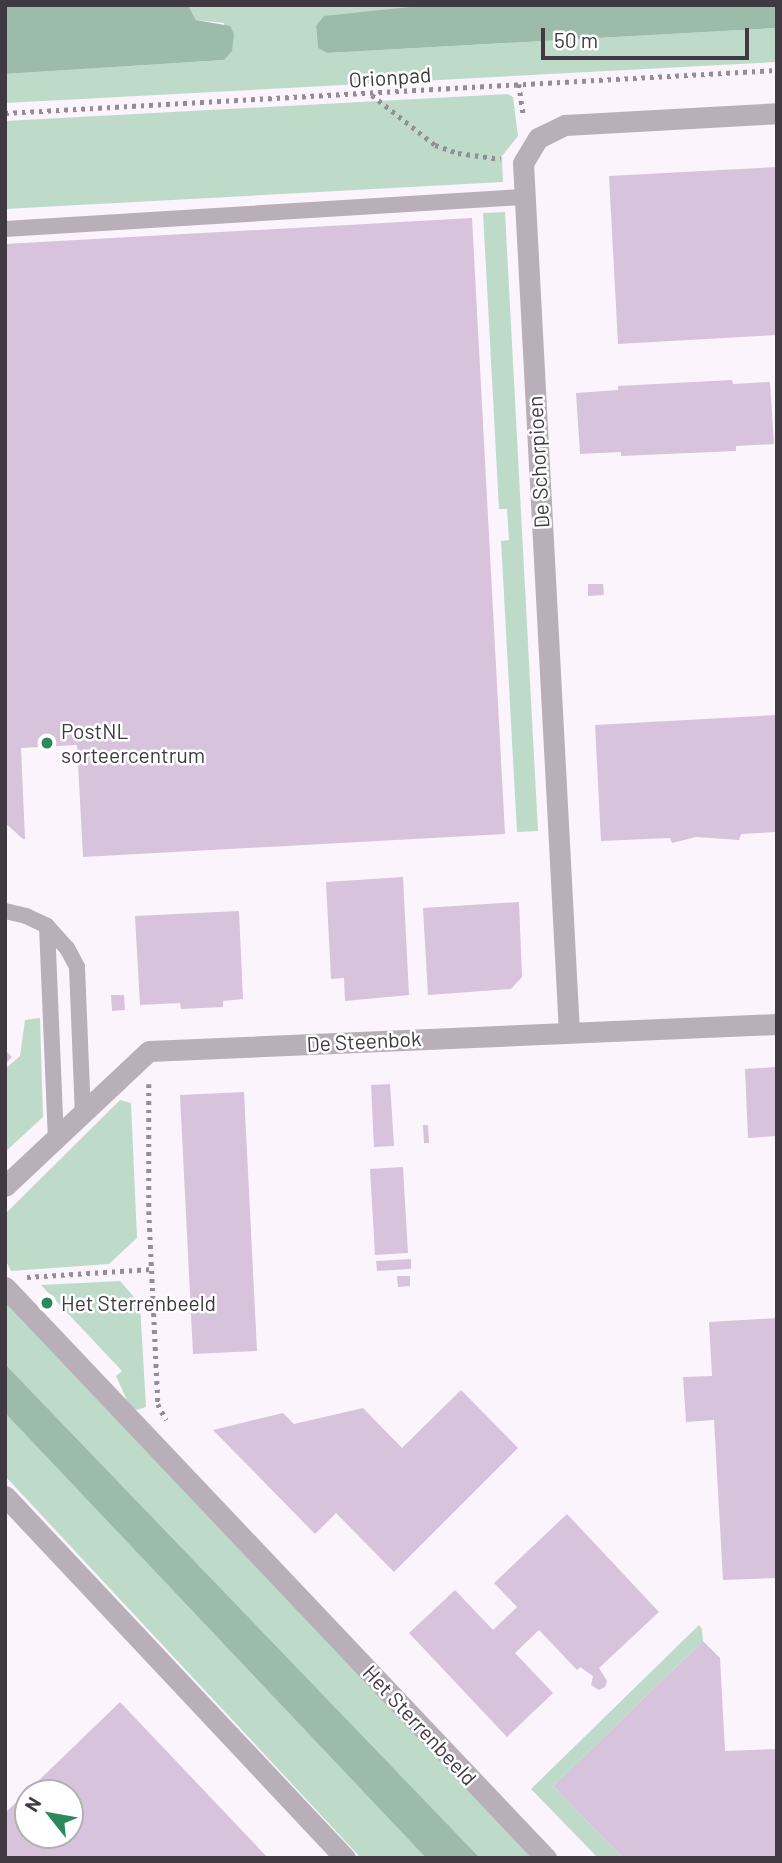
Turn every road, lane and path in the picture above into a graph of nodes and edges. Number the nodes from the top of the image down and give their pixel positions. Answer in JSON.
{"nodes":[{"id":1,"x":777,"y":70,"type":"edge"},
{"id":2,"x":372,"y":95,"type":"junction"},
{"id":3,"x":5,"y":113,"type":"edge"},
{"id":4,"x":777,"y":113,"type":"edge"},
{"id":5,"x":523,"y":163,"type":"junction"},
{"id":6,"x":523,"y":197,"type":"junction"},
{"id":7,"x":5,"y":229,"type":"edge"},
{"id":8,"x":5,"y":911,"type":"edge"},
{"id":9,"x":47,"y":926,"type":"junction"},
{"id":10,"x":777,"y":1024,"type":"edge"},
{"id":11,"x":569,"y":1032,"type":"junction"},
{"id":12,"x":149,"y":1051,"type":"junction"},
{"id":13,"x":83,"y":1114,"type":"junction"},
{"id":14,"x":56,"y":1140,"type":"junction"},
{"id":15,"x":5,"y":1186,"type":"edge"},
{"id":16,"x":152,"y":1269,"type":"junction"},
{"id":17,"x":12,"y":1282,"type":"edge"},
{"id":18,"x":166,"y":1421,"type":"dead end"},
{"id":19,"x":5,"y":1496,"type":"edge"},
{"id":20,"x":345,"y":1858,"type":"edge"},
{"id":21,"x":545,"y":1858,"type":"edge"}],
"edges":[{"from":1,"to":2,"type":"path","name":"Orionpad"},
{"from":2,"to":3,"type":"path","name":"Orionpad"},
{"from":2,"to":5,"type":"path"},
{"from":4,"to":5,"type":"street"},
{"from":5,"to":6,"type":"street","name":"De Schorpioen"},
{"from":6,"to":7,"type":"lane"},
{"from":6,"to":11,"type":"street","name":"De Schorpioen"},
{"from":8,"to":9,"type":"lane"},
{"from":9,"to":13,"type":"lane"},
{"from":9,"to":14,"type":"lane"},
{"from":10,"to":11,"type":"street","name":"De Steenbok"},
{"from":11,"to":12,"type":"street","name":"De Steenbok"},
{"from":12,"to":13,"type":"street"},
{"from":12,"to":16,"type":"path"},
{"from":13,"to":14,"type":"street"},
{"from":14,"to":15,"type":"street"},
{"from":16,"to":17,"type":"path"},
{"from":16,"to":18,"type":"path"},
{"from":17,"to":21,"type":"street","name":"Het Sterrenbeeld"},
{"from":19,"to":20,"type":"street"}]}
